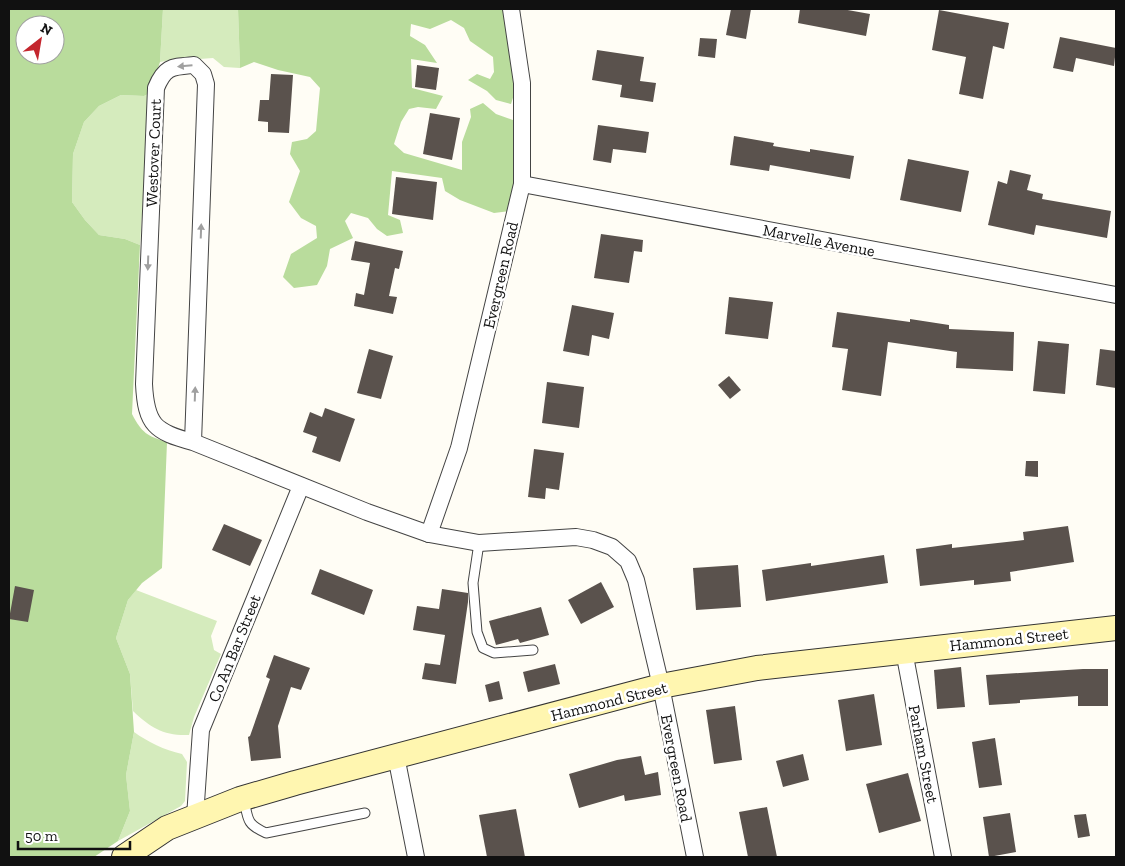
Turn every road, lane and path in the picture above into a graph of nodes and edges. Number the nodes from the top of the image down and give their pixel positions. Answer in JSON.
{"nodes":[{"id":1,"x":511,"y":9,"type":"edge"},
{"id":2,"x":522,"y":184,"type":"junction"},
{"id":3,"x":1116,"y":295,"type":"edge"},
{"id":4,"x":193,"y":442,"type":"junction"},
{"id":5,"x":300,"y":486,"type":"junction"},
{"id":6,"x":429,"y":534,"type":"junction"},
{"id":7,"x":479,"y":543,"type":"junction"},
{"id":8,"x":1116,"y":628,"type":"edge"},
{"id":9,"x":534,"y":650,"type":"dead end"},
{"id":10,"x":904,"y":651,"type":"junction"},
{"id":11,"x":661,"y":686,"type":"junction"},
{"id":12,"x":396,"y":756,"type":"junction"},
{"id":13,"x":244,"y":798,"type":"junction"},
{"id":14,"x":365,"y":813,"type":"dead end"},
{"id":15,"x":196,"y":817,"type":"junction"},
{"id":16,"x":124,"y":857,"type":"edge"},
{"id":17,"x":416,"y":857,"type":"edge"},
{"id":18,"x":695,"y":857,"type":"edge"},
{"id":19,"x":943,"y":857,"type":"edge"}],
"edges":[{"from":1,"to":2,"type":"street","name":"Evergreen Road"},
{"from":2,"to":3,"type":"street","name":"Marvelle Avenue"},
{"from":2,"to":6,"type":"street","name":"Evergreen Road"},
{"from":4,"to":4,"type":"street","name":"Westover Court","one_way":true},
{"from":4,"to":5,"type":"street","name":"Evergreen Road"},
{"from":5,"to":6,"type":"street","name":"Evergreen Road"},
{"from":5,"to":15,"type":"street","name":"Co An Bar Street"},
{"from":6,"to":7,"type":"street","name":"Evergreen Road"},
{"from":7,"to":9,"type":"lane"},
{"from":7,"to":11,"type":"street","name":"Evergreen Road"},
{"from":8,"to":10,"type":"street","name":"Hammond Street"},
{"from":10,"to":11,"type":"street","name":"Hammond Street"},
{"from":10,"to":19,"type":"street","name":"Parham Street"},
{"from":11,"to":12,"type":"street","name":"Hammond Street"},
{"from":11,"to":18,"type":"street","name":"Evergreen Road"},
{"from":12,"to":13,"type":"street","name":"Hammond Street"},
{"from":12,"to":17,"type":"street"},
{"from":13,"to":14,"type":"lane"},
{"from":13,"to":15,"type":"street","name":"Hammond Street"},
{"from":15,"to":16,"type":"street","name":"Hammond Street"}]}
